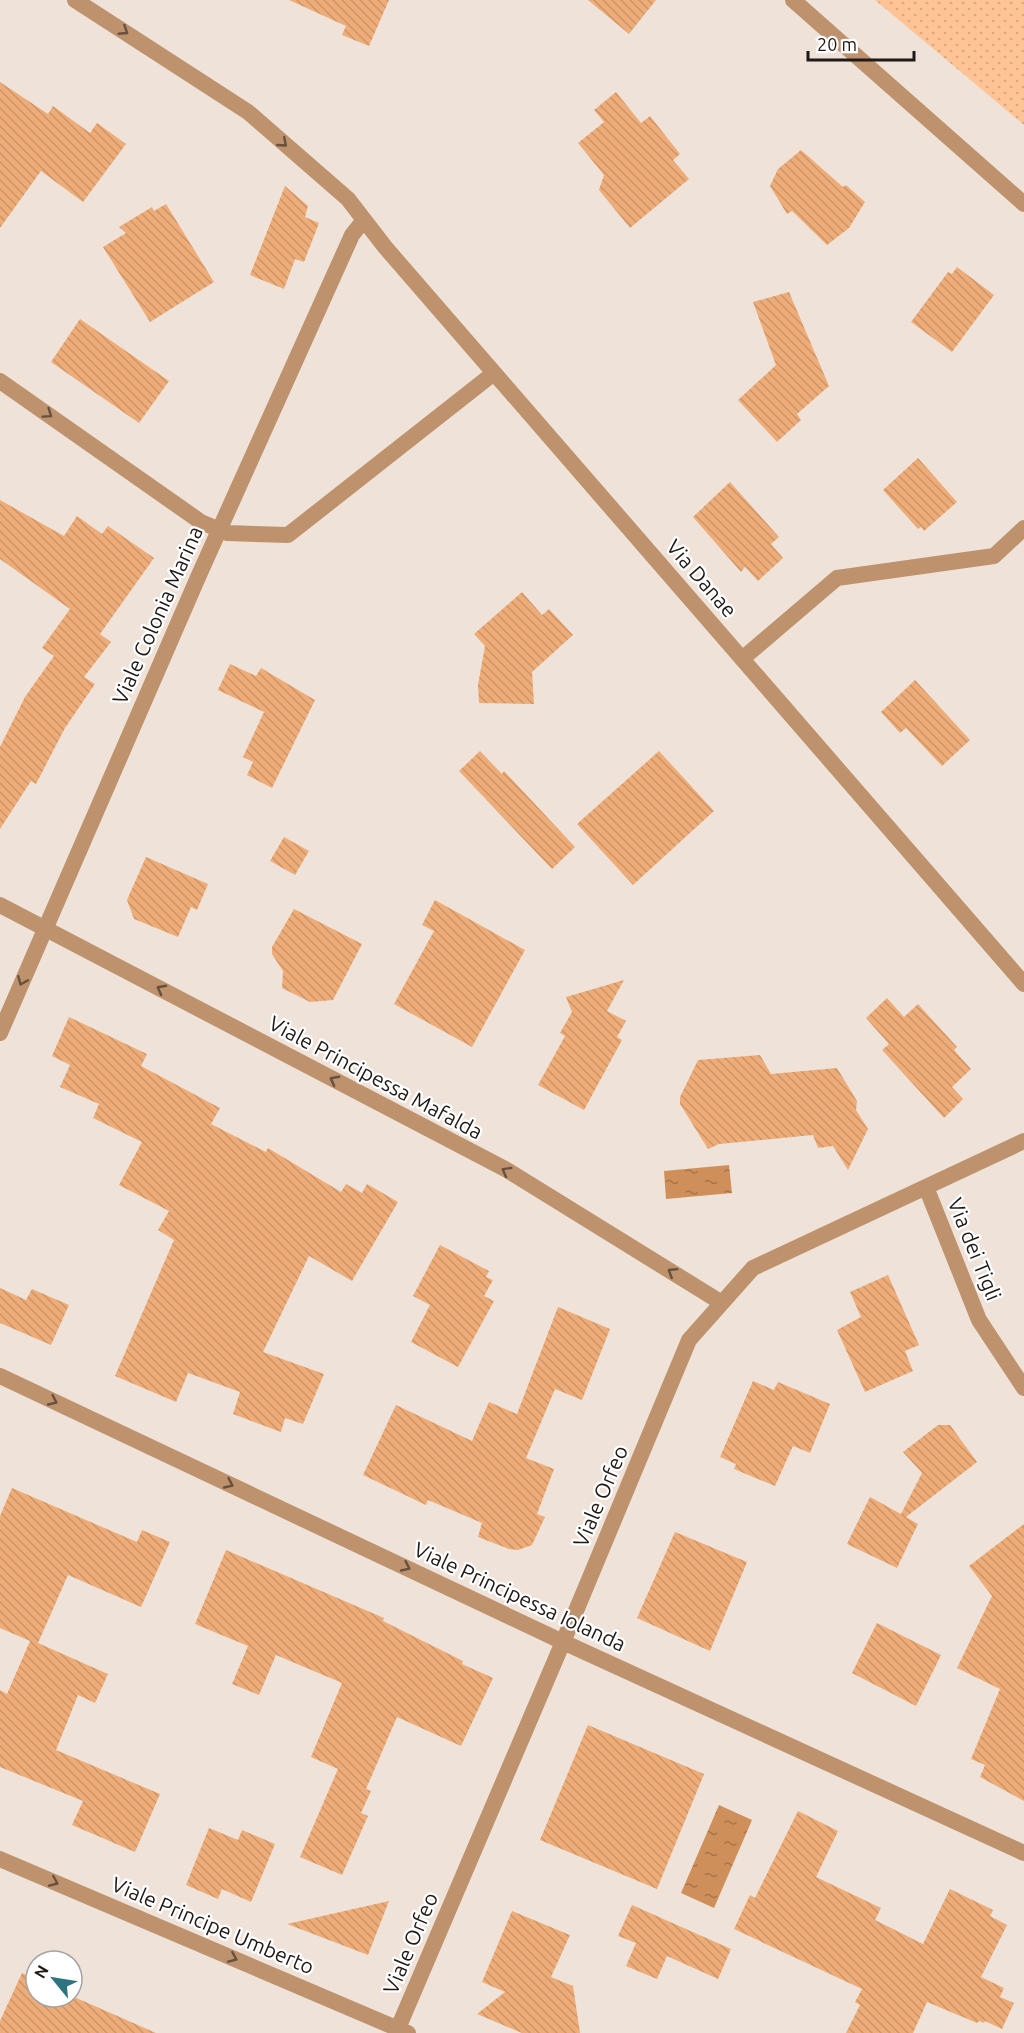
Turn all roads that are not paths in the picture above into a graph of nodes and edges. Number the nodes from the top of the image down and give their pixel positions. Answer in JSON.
{"nodes":[{"id":1,"x":75,"y":0,"type":"edge"},
{"id":2,"x":793,"y":0,"type":"edge"},
{"id":3,"x":1024,"y":204,"type":"edge"},
{"id":4,"x":364,"y":220,"type":"junction"},
{"id":5,"x":494,"y":373,"type":"junction"},
{"id":6,"x":0,"y":381,"type":"edge"},
{"id":7,"x":1024,"y":528,"type":"edge"},
{"id":8,"x":219,"y":530,"type":"junction"},
{"id":9,"x":742,"y":659,"type":"junction"},
{"id":10,"x":0,"y":905,"type":"edge"},
{"id":11,"x":44,"y":928,"type":"junction"},
{"id":12,"x":1024,"y":984,"type":"edge"},
{"id":13,"x":0,"y":1033,"type":"edge"},
{"id":14,"x":1024,"y":1141,"type":"edge"},
{"id":15,"x":927,"y":1186,"type":"junction"},
{"id":16,"x":722,"y":1303,"type":"junction"},
{"id":17,"x":0,"y":1376,"type":"edge"},
{"id":18,"x":1024,"y":1388,"type":"edge"},
{"id":19,"x":563,"y":1642,"type":"junction"},
{"id":20,"x":1024,"y":1853,"type":"edge"},
{"id":21,"x":0,"y":1859,"type":"edge"},
{"id":22,"x":400,"y":2031,"type":"edge"}],
"edges":[{"from":1,"to":4,"type":"street","name":"Via Danae","one_way":true},
{"from":2,"to":3,"type":"street"},
{"from":4,"to":5,"type":"street","name":"Via Danae"},
{"from":4,"to":8,"type":"street","name":"Viale Colonia Marina"},
{"from":5,"to":8,"type":"street"},
{"from":5,"to":9,"type":"street","name":"Via Danae"},
{"from":6,"to":8,"type":"street","one_way":true},
{"from":7,"to":9,"type":"street"},
{"from":8,"to":11,"type":"street","name":"Viale Colonia Marina"},
{"from":9,"to":12,"type":"street","name":"Via Danae"},
{"from":10,"to":11,"type":"street","name":"Viale Principessa Mafalda"},
{"from":11,"to":13,"type":"street","name":"Viale Colonia Marina","one_way":true},
{"from":16,"to":11,"type":"street","name":"Viale Principessa Mafalda","one_way":true},
{"from":14,"to":15,"type":"street","name":"Viale Orfeo"},
{"from":15,"to":16,"type":"street","name":"Viale Orfeo"},
{"from":15,"to":18,"type":"street","name":"Via dei Tigli"},
{"from":16,"to":19,"type":"street","name":"Viale Orfeo"},
{"from":17,"to":19,"type":"street","name":"Viale Principessa Iolanda","one_way":true},
{"from":19,"to":20,"type":"street","name":"Viale Principessa Iolanda"},
{"from":19,"to":22,"type":"street","name":"Viale Orfeo"},
{"from":21,"to":22,"type":"street","name":"Viale Principe Umberto","one_way":true}]}
